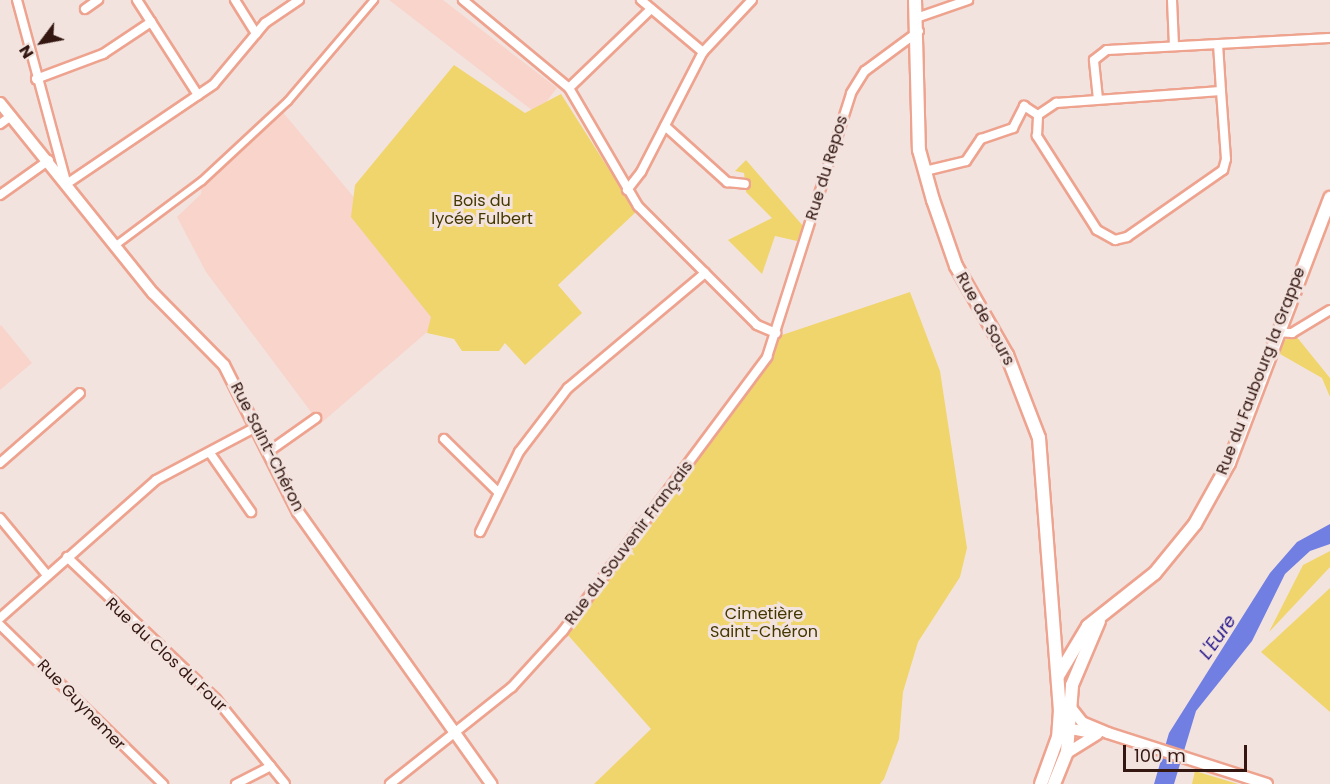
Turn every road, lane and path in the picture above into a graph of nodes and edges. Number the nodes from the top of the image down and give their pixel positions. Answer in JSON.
{"nodes":[{"id":1,"x":17,"y":0,"type":"edge"},
{"id":2,"x":98,"y":0,"type":"edge"},
{"id":3,"x":137,"y":0,"type":"edge"},
{"id":4,"x":235,"y":0,"type":"edge"},
{"id":5,"x":299,"y":0,"type":"edge"},
{"id":6,"x":374,"y":0,"type":"edge"},
{"id":7,"x":463,"y":0,"type":"edge"},
{"id":8,"x":641,"y":0,"type":"edge"},
{"id":9,"x":752,"y":0,"type":"edge"},
{"id":10,"x":915,"y":0,"type":"edge"},
{"id":11,"x":968,"y":0,"type":"edge"},
{"id":12,"x":1172,"y":0,"type":"edge"},
{"id":13,"x":85,"y":9,"type":"dead end"},
{"id":14,"x":651,"y":9,"type":"junction"},
{"id":15,"x":919,"y":17,"type":"junction"},
{"id":16,"x":151,"y":22,"type":"junction"},
{"id":17,"x":919,"y":31,"type":"junction"},
{"id":18,"x":256,"y":34,"type":"junction"},
{"id":19,"x":1330,"y":38,"type":"edge"},
{"id":20,"x":1218,"y":44,"type":"junction"},
{"id":21,"x":1174,"y":46,"type":"junction"},
{"id":22,"x":703,"y":52,"type":"junction"},
{"id":23,"x":36,"y":79,"type":"junction"},
{"id":24,"x":569,"y":88,"type":"junction"},
{"id":25,"x":1221,"y":91,"type":"junction"},
{"id":26,"x":198,"y":95,"type":"junction"},
{"id":27,"x":1098,"y":99,"type":"junction"},
{"id":28,"x":0,"y":103,"type":"edge"},
{"id":29,"x":1038,"y":115,"type":"junction"},
{"id":30,"x":11,"y":116,"type":"junction"},
{"id":31,"x":0,"y":124,"type":"edge"},
{"id":32,"x":665,"y":126,"type":"junction"},
{"id":33,"x":52,"y":140,"type":"junction"},
{"id":34,"x":47,"y":158,"type":"junction"},
{"id":35,"x":925,"y":171,"type":"junction"},
{"id":36,"x":67,"y":182,"type":"junction"},
{"id":37,"x":745,"y":184,"type":"dead end"},
{"id":38,"x":627,"y":190,"type":"junction"},
{"id":39,"x":0,"y":195,"type":"edge"},
{"id":40,"x":1330,"y":198,"type":"edge"},
{"id":41,"x":116,"y":245,"type":"junction"},
{"id":42,"x":705,"y":273,"type":"junction"},
{"id":43,"x":1330,"y":310,"type":"edge"},
{"id":44,"x":1276,"y":332,"type":"junction"},
{"id":45,"x":776,"y":333,"type":"junction"},
{"id":46,"x":80,"y":393,"type":"dead end"},
{"id":47,"x":316,"y":418,"type":"dead end"},
{"id":48,"x":256,"y":427,"type":"junction"},
{"id":49,"x":444,"y":439,"type":"dead end"},
{"id":50,"x":268,"y":452,"type":"junction"},
{"id":51,"x":210,"y":453,"type":"junction"},
{"id":52,"x":0,"y":463,"type":"edge"},
{"id":53,"x":498,"y":492,"type":"junction"},
{"id":54,"x":251,"y":512,"type":"dead end"},
{"id":55,"x":0,"y":518,"type":"edge"},
{"id":56,"x":480,"y":532,"type":"dead end"},
{"id":57,"x":67,"y":557,"type":"junction"},
{"id":58,"x":47,"y":575,"type":"junction"},
{"id":59,"x":1104,"y":612,"type":"junction"},
{"id":60,"x":0,"y":618,"type":"edge"},
{"id":61,"x":0,"y":625,"type":"edge"},
{"id":62,"x":1055,"y":638,"type":"junction"},
{"id":63,"x":1076,"y":641,"type":"junction"},
{"id":64,"x":1065,"y":664,"type":"junction"},
{"id":65,"x":1058,"y":677,"type":"junction"},
{"id":66,"x":1072,"y":685,"type":"junction"},
{"id":67,"x":1066,"y":709,"type":"junction"},
{"id":68,"x":1077,"y":725,"type":"junction"},
{"id":69,"x":454,"y":729,"type":"junction"},
{"id":70,"x":1102,"y":734,"type":"junction"},
{"id":71,"x":1058,"y":737,"type":"junction"},
{"id":72,"x":1067,"y":753,"type":"junction"},
{"id":73,"x":271,"y":766,"type":"junction"},
{"id":74,"x":163,"y":784,"type":"edge"},
{"id":75,"x":236,"y":784,"type":"edge"},
{"id":76,"x":285,"y":784,"type":"edge"},
{"id":77,"x":390,"y":784,"type":"edge"},
{"id":78,"x":490,"y":784,"type":"edge"},
{"id":79,"x":1041,"y":784,"type":"edge"},
{"id":80,"x":1054,"y":784,"type":"edge"},
{"id":81,"x":1267,"y":784,"type":"edge"}],
"edges":[{"from":1,"to":23,"type":"street"},
{"from":2,"to":13,"type":"street"},
{"from":3,"to":16,"type":"street"},
{"from":4,"to":18,"type":"street"},
{"from":5,"to":18,"type":"street"},
{"from":6,"to":41,"type":"street"},
{"from":7,"to":24,"type":"street"},
{"from":8,"to":14,"type":"street"},
{"from":9,"to":22,"type":"street"},
{"from":10,"to":15,"type":"main road","name":"Rue de Sours"},
{"from":11,"to":15,"type":"street"},
{"from":12,"to":21,"type":"street"},
{"from":14,"to":22,"type":"street"},
{"from":14,"to":24,"type":"street"},
{"from":15,"to":17,"type":"main road","name":"Rue de Sours"},
{"from":16,"to":23,"type":"street"},
{"from":16,"to":26,"type":"street"},
{"from":17,"to":35,"type":"main road","name":"Rue de Sours"},
{"from":17,"to":45,"type":"street","name":"Rue du Repos"},
{"from":18,"to":26,"type":"street"},
{"from":19,"to":20,"type":"street"},
{"from":20,"to":21,"type":"street"},
{"from":20,"to":25,"type":"street"},
{"from":21,"to":27,"type":"street"},
{"from":22,"to":32,"type":"street"},
{"from":23,"to":33,"type":"street"},
{"from":24,"to":38,"type":"street"},
{"from":25,"to":27,"type":"street"},
{"from":25,"to":29,"type":"street"},
{"from":26,"to":36,"type":"street"},
{"from":27,"to":29,"type":"street"},
{"from":28,"to":30,"type":"street","name":"Rue Saint-Chéron"},
{"from":29,"to":35,"type":"street"},
{"from":30,"to":31,"type":"street"},
{"from":30,"to":34,"type":"street","name":"Rue Saint-Chéron"},
{"from":32,"to":37,"type":"street"},
{"from":32,"to":38,"type":"street"},
{"from":33,"to":34,"type":"street"},
{"from":33,"to":36,"type":"street"},
{"from":34,"to":36,"type":"street","name":"Rue Saint-Chéron"},
{"from":34,"to":39,"type":"street"},
{"from":35,"to":62,"type":"main road","name":"Rue de Sours"},
{"from":36,"to":41,"type":"street","name":"Rue Saint-Chéron"},
{"from":38,"to":42,"type":"street"},
{"from":40,"to":44,"type":"main road","name":"Rue du Faubourg la Grappe"},
{"from":41,"to":48,"type":"street","name":"Rue Saint-Chéron"},
{"from":42,"to":45,"type":"street"},
{"from":42,"to":53,"type":"street"},
{"from":43,"to":44,"type":"street"},
{"from":44,"to":59,"type":"main road","name":"Rue du Faubourg la Grappe"},
{"from":45,"to":69,"type":"street","name":"Rue du Souvenir Français"},
{"from":46,"to":52,"type":"street"},
{"from":47,"to":50,"type":"street"},
{"from":48,"to":50,"type":"street","name":"Rue Saint-Chéron"},
{"from":48,"to":51,"type":"street"},
{"from":49,"to":53,"type":"street"},
{"from":50,"to":69,"type":"street","name":"Rue Saint-Chéron"},
{"from":51,"to":54,"type":"street"},
{"from":51,"to":57,"type":"street"},
{"from":53,"to":56,"type":"street"},
{"from":55,"to":58,"type":"street"},
{"from":57,"to":58,"type":"street"},
{"from":57,"to":73,"type":"street","name":"Rue du Clos du Four"},
{"from":58,"to":60,"type":"street"},
{"from":59,"to":63,"type":"main road","name":"Rue du Faubourg la Grappe"},
{"from":59,"to":66,"type":"main road","name":"Rue du Faubourg la Grappe"},
{"from":61,"to":74,"type":"street","name":"Rue Guynemer"},
{"from":62,"to":63,"type":"main road"},
{"from":62,"to":64,"type":"main road","name":"Rue de Sours"},
{"from":62,"to":65,"type":"main road","name":"Rue de Sours"},
{"from":63,"to":64,"type":"main road","name":"Rue du Faubourg la Grappe"},
{"from":64,"to":65,"type":"main road","name":"Rue du Faubourg la Grappe"},
{"from":64,"to":66,"type":"main road","name":"Rue de Sours"},
{"from":65,"to":67,"type":"main road","name":"Rue du Faubourg la Grappe"},
{"from":66,"to":67,"type":"main road","name":"Rue du Faubourg la Grappe"},
{"from":67,"to":68,"type":"main road","name":"Rue du Faubourg la Grappe"},
{"from":67,"to":71,"type":"main road","name":"Rue du Faubourg la Grappe"},
{"from":68,"to":70,"type":"street"},
{"from":68,"to":71,"type":"street"},
{"from":68,"to":72,"type":"main road","name":"Rue du Faubourg la Grappe"},
{"from":69,"to":77,"type":"street","name":"Rue du Souvenir Français"},
{"from":69,"to":78,"type":"street","name":"Rue Saint-Chéron"},
{"from":70,"to":72,"type":"street"},
{"from":70,"to":81,"type":"street"},
{"from":71,"to":79,"type":"main road","name":"Rue du Faubourg la Grappe"},
{"from":72,"to":80,"type":"main road","name":"Rue du Faubourg la Grappe"},
{"from":73,"to":75,"type":"street"},
{"from":73,"to":76,"type":"street","name":"Rue du Clos du Four"}]}
